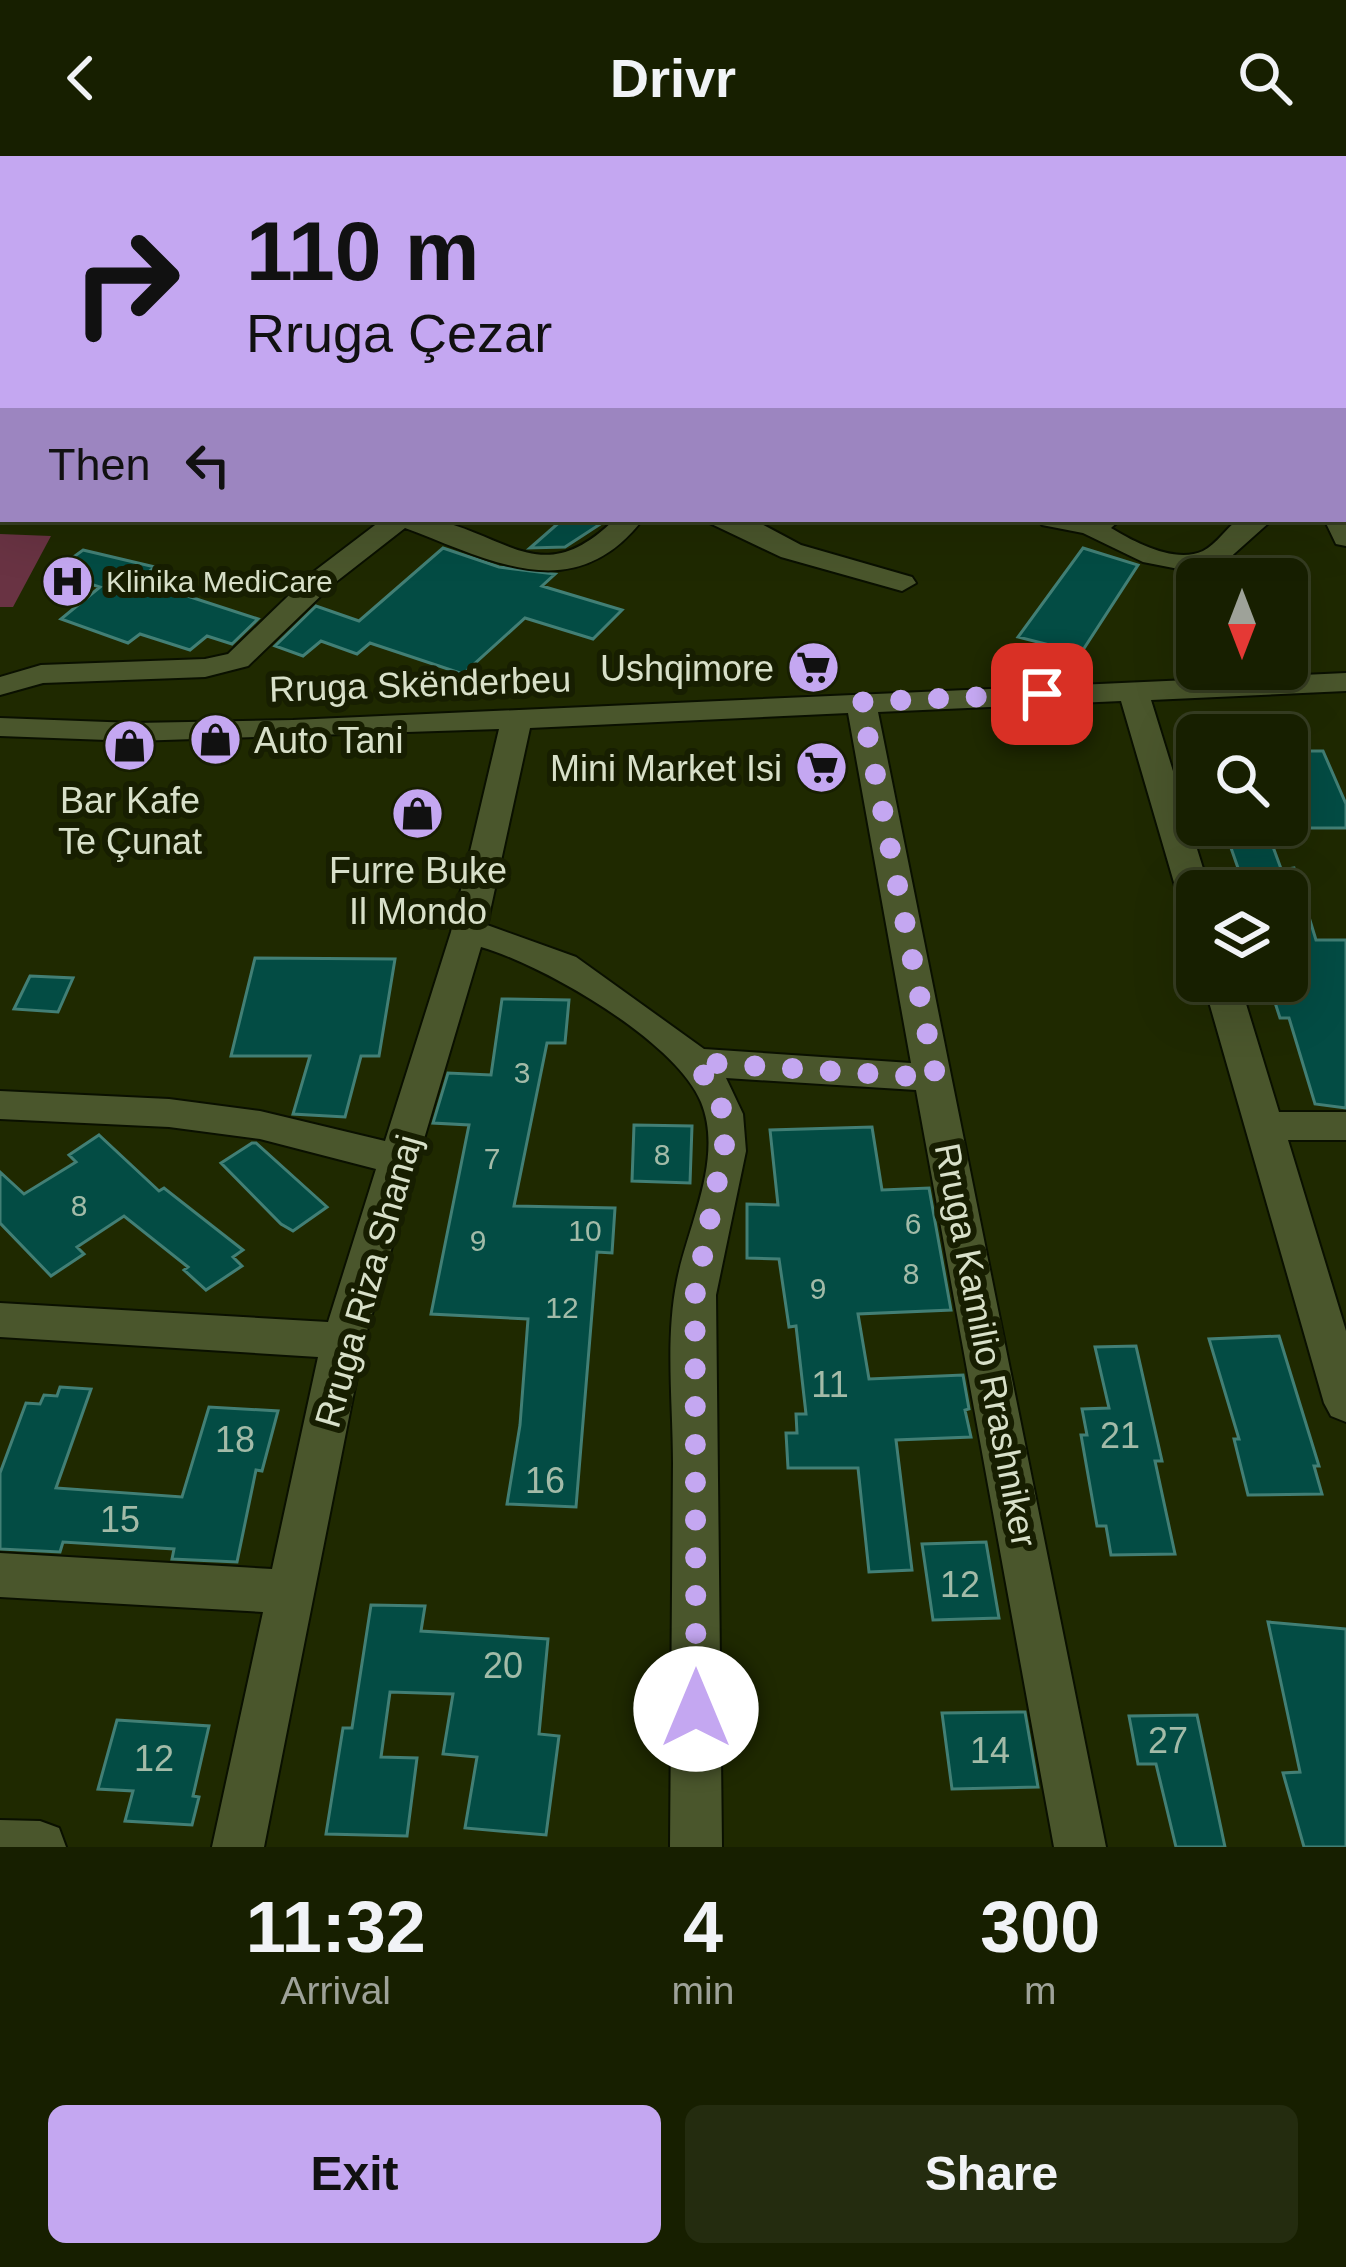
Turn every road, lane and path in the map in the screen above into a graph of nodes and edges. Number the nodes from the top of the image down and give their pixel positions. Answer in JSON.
{"nodes":[{"id":1,"x":399,"y":522,"type":"edge"},
{"id":2,"x":412,"y":522,"type":"edge"},
{"id":3,"x":626,"y":522,"type":"edge"},
{"id":4,"x":724,"y":522,"type":"edge"},
{"id":5,"x":1253,"y":522,"type":"edge"},
{"id":6,"x":1100,"y":523,"type":"edge"},
{"id":7,"x":902,"y":583,"type":"dead end"},
{"id":8,"x":1346,"y":682,"type":"edge"},
{"id":9,"x":0,"y":686,"type":"edge"},
{"id":10,"x":1132,"y":690,"type":"junction"},
{"id":11,"x":861,"y":702,"type":"junction"},
{"id":12,"x":517,"y":719,"type":"junction"},
{"id":13,"x":0,"y":727,"type":"edge"},
{"id":14,"x":1187,"y":870,"type":"edge"},
{"id":15,"x":468,"y":932,"type":"junction"},
{"id":16,"x":1227,"y":1002,"type":"edge"},
{"id":17,"x":695,"y":1062,"type":"junction"},
{"id":18,"x":936,"y":1078,"type":"junction"},
{"id":19,"x":0,"y":1105,"type":"edge"},
{"id":20,"x":1264,"y":1126,"type":"junction"},
{"id":21,"x":1346,"y":1126,"type":"edge"},
{"id":22,"x":401,"y":1160,"type":"junction"},
{"id":23,"x":0,"y":1320,"type":"edge"},
{"id":24,"x":344,"y":1341,"type":"junction"},
{"id":25,"x":1346,"y":1403,"type":"edge"},
{"id":26,"x":0,"y":1575,"type":"edge"},
{"id":27,"x":290,"y":1592,"type":"junction"},
{"id":28,"x":0,"y":1846,"type":"edge"},
{"id":29,"x":40,"y":1847,"type":"edge"},
{"id":30,"x":238,"y":1847,"type":"edge"},
{"id":31,"x":696,"y":1847,"type":"edge"},
{"id":32,"x":1080,"y":1847,"type":"edge"}],
"edges":[{"from":1,"to":9,"type":"street"},
{"from":2,"to":3,"type":"street"},
{"from":4,"to":7,"type":"street"},
{"from":5,"to":6,"type":"street"},
{"from":8,"to":10,"type":"street","name":"Rruga Skënderbeu"},
{"from":10,"to":11,"type":"street","name":"Rruga Skënderbeu"},
{"from":10,"to":14,"type":"street"},
{"from":11,"to":12,"type":"street","name":"Rruga Skënderbeu"},
{"from":11,"to":18,"type":"street","name":"Rruga Kamilio Rrashniker"},
{"from":12,"to":13,"type":"street","name":"Rruga Skënderbeu"},
{"from":12,"to":15,"type":"street","name":"Rruga Riza Shanaj"},
{"from":15,"to":17,"type":"street"},
{"from":15,"to":22,"type":"street","name":"Rruga Riza Shanaj"},
{"from":16,"to":20,"type":"street"},
{"from":17,"to":18,"type":"street"},
{"from":17,"to":31,"type":"street"},
{"from":18,"to":32,"type":"street","name":"Rruga Kamilio Rrashniker"},
{"from":19,"to":22,"type":"street"},
{"from":20,"to":21,"type":"street"},
{"from":20,"to":25,"type":"street"},
{"from":22,"to":24,"type":"street","name":"Rruga Riza Shanaj"},
{"from":23,"to":24,"type":"street"},
{"from":24,"to":27,"type":"street","name":"Rruga Riza Shanaj"},
{"from":26,"to":27,"type":"street"},
{"from":27,"to":30,"type":"street","name":"Rruga Riza Shanaj"},
{"from":28,"to":29,"type":"street"}]}
